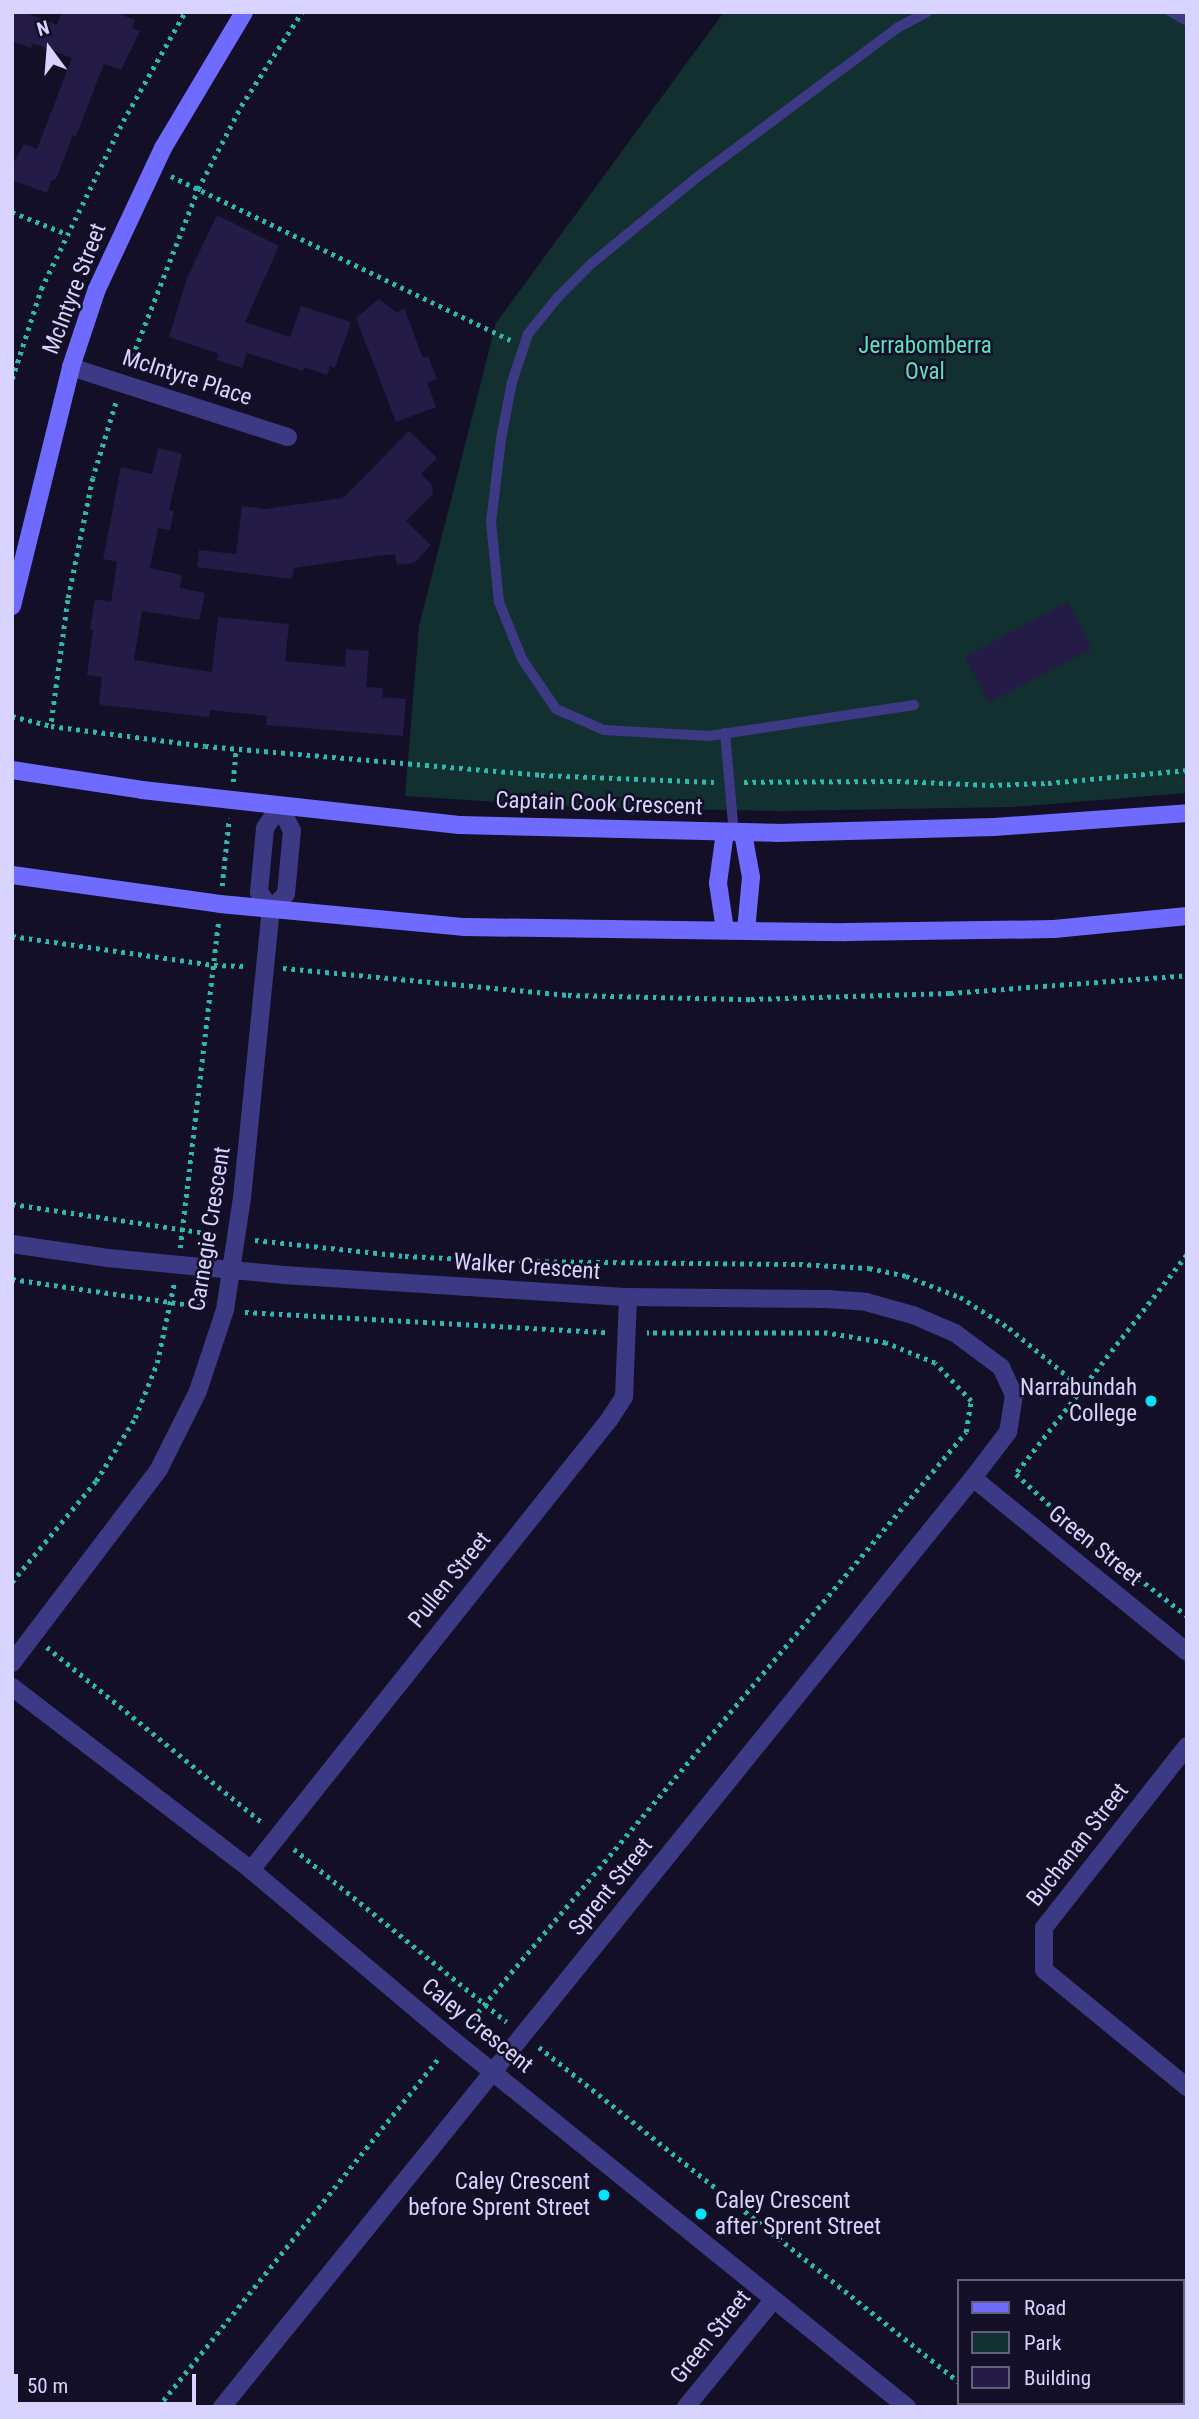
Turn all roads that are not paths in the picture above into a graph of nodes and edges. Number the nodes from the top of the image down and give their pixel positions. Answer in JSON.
{"nodes":[{"id":1,"x":243,"y":12,"type":"edge"},
{"id":2,"x":927,"y":12,"type":"edge"},
{"id":3,"x":1171,"y":12,"type":"edge"},
{"id":4,"x":1187,"y":20,"type":"edge"},
{"id":5,"x":71,"y":367,"type":"junction"},
{"id":6,"x":288,"y":437,"type":"dead end"},
{"id":7,"x":12,"y":606,"type":"edge"},
{"id":8,"x":914,"y":705,"type":"dead end"},
{"id":9,"x":725,"y":733,"type":"junction"},
{"id":10,"x":12,"y":770,"type":"edge"},
{"id":11,"x":280,"y":806,"type":"junction"},
{"id":12,"x":1187,"y":813,"type":"edge"},
{"id":13,"x":734,"y":832,"type":"junction"},
{"id":14,"x":12,"y":876,"type":"edge"},
{"id":15,"x":271,"y":909,"type":"junction"},
{"id":16,"x":1187,"y":916,"type":"edge"},
{"id":17,"x":1187,"y":922,"type":"edge"},
{"id":18,"x":1105,"y":927,"type":"junction"},
{"id":19,"x":725,"y":930,"type":"junction"},
{"id":20,"x":746,"y":931,"type":"junction"},
{"id":21,"x":12,"y":1244,"type":"edge"},
{"id":22,"x":232,"y":1270,"type":"junction"},
{"id":23,"x":628,"y":1297,"type":"junction"},
{"id":24,"x":1012,"y":1388,"type":"joint"},
{"id":25,"x":973,"y":1478,"type":"junction"},
{"id":26,"x":1187,"y":1652,"type":"edge"},
{"id":27,"x":12,"y":1663,"type":"edge"},
{"id":28,"x":12,"y":1687,"type":"edge"},
{"id":29,"x":1187,"y":1746,"type":"edge"},
{"id":30,"x":251,"y":1870,"type":"junction"},
{"id":31,"x":493,"y":2072,"type":"junction"},
{"id":32,"x":1187,"y":2087,"type":"edge"},
{"id":33,"x":774,"y":2299,"type":"junction"},
{"id":34,"x":222,"y":2407,"type":"edge"},
{"id":35,"x":686,"y":2407,"type":"edge"},
{"id":36,"x":907,"y":2407,"type":"edge"}],
"edges":[{"from":1,"to":5,"type":"main road","name":"McIntyre Street"},
{"from":2,"to":9,"type":"lane"},
{"from":3,"to":4,"type":"lane"},
{"from":5,"to":6,"type":"street","name":"McIntyre Place"},
{"from":5,"to":7,"type":"main road","name":"McIntyre Street"},
{"from":8,"to":9,"type":"lane"},
{"from":9,"to":13,"type":"lane"},
{"from":10,"to":11,"type":"main road","name":"Captain Cook Crescent"},
{"from":11,"to":13,"type":"main road","name":"Captain Cook Crescent"},
{"from":11,"to":15,"type":"street","name":"Carnegie Crescent"},
{"from":11,"to":15,"type":"street","name":"Carnegie Crescent"},
{"from":12,"to":13,"type":"main road","name":"Captain Cook Crescent"},
{"from":13,"to":19,"type":"main road"},
{"from":13,"to":20,"type":"main road"},
{"from":14,"to":15,"type":"main road"},
{"from":15,"to":19,"type":"main road"},
{"from":15,"to":22,"type":"street","name":"Carnegie Crescent"},
{"from":16,"to":18,"type":"main road"},
{"from":17,"to":18,"type":"main road"},
{"from":18,"to":20,"type":"main road"},
{"from":19,"to":20,"type":"main road"},
{"from":21,"to":22,"type":"street","name":"Walker Crescent"},
{"from":22,"to":23,"type":"street","name":"Walker Crescent"},
{"from":22,"to":27,"type":"street","name":"Carnegie Crescent"},
{"from":23,"to":24,"type":"street","name":"Walker Crescent"},
{"from":23,"to":30,"type":"street","name":"Pullen Street"},
{"from":24,"to":25,"type":"street","name":"Sprent Street"},
{"from":25,"to":26,"type":"street","name":"Green Street"},
{"from":25,"to":31,"type":"street","name":"Sprent Street"},
{"from":28,"to":30,"type":"street","name":"Caley Crescent"},
{"from":29,"to":32,"type":"street","name":"Buchanan Street"},
{"from":30,"to":31,"type":"street","name":"Caley Crescent"},
{"from":31,"to":33,"type":"street","name":"Caley Crescent"},
{"from":31,"to":34,"type":"street","name":"Sprent Street"},
{"from":33,"to":35,"type":"street","name":"Green Street"},
{"from":33,"to":36,"type":"street","name":"Caley Crescent"}]}
